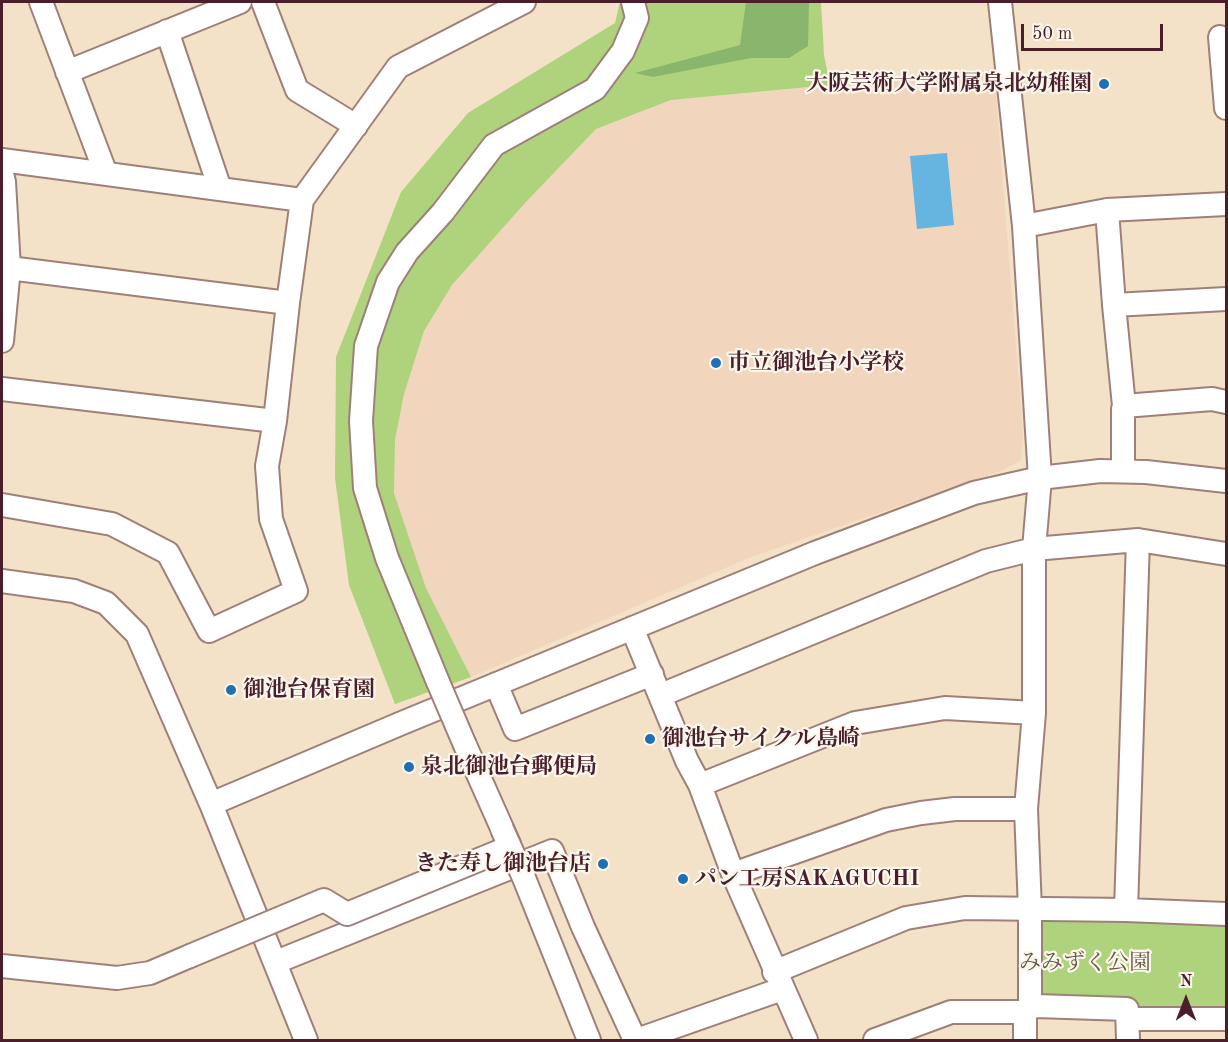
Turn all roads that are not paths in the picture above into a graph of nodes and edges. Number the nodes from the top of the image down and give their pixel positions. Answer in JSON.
{"nodes":[{"id":1,"x":41,"y":2,"type":"edge"},
{"id":2,"x":240,"y":2,"type":"edge"},
{"id":3,"x":263,"y":2,"type":"edge"},
{"id":4,"x":524,"y":2,"type":"edge"},
{"id":5,"x":633,"y":2,"type":"edge"},
{"id":6,"x":1000,"y":2,"type":"edge"},
{"id":7,"x":167,"y":32,"type":"junction"},
{"id":8,"x":1220,"y":37,"type":"dead end"},
{"id":9,"x":67,"y":72,"type":"junction"},
{"id":10,"x":1226,"y":101,"type":"edge"},
{"id":11,"x":356,"y":126,"type":"junction"},
{"id":12,"x":2,"y":160,"type":"edge"},
{"id":13,"x":2,"y":174,"type":"edge"},
{"id":14,"x":106,"y":174,"type":"junction"},
{"id":15,"x":220,"y":189,"type":"junction"},
{"id":16,"x":302,"y":200,"type":"junction"},
{"id":17,"x":1227,"y":204,"type":"edge"},
{"id":18,"x":1107,"y":210,"type":"junction"},
{"id":19,"x":1024,"y":226,"type":"junction"},
{"id":20,"x":5,"y":269,"type":"edge"},
{"id":21,"x":1227,"y":299,"type":"edge"},
{"id":22,"x":288,"y":303,"type":"junction"},
{"id":23,"x":1114,"y":305,"type":"junction"},
{"id":24,"x":2,"y":341,"type":"edge"},
{"id":25,"x":2,"y":389,"type":"edge"},
{"id":26,"x":1227,"y":402,"type":"edge"},
{"id":27,"x":1124,"y":406,"type":"junction"},
{"id":28,"x":275,"y":421,"type":"junction"},
{"id":29,"x":1123,"y":471,"type":"junction"},
{"id":30,"x":1040,"y":478,"type":"junction"},
{"id":31,"x":1227,"y":481,"type":"edge"},
{"id":32,"x":2,"y":505,"type":"edge"},
{"id":33,"x":1138,"y":540,"type":"junction"},
{"id":34,"x":1034,"y":549,"type":"junction"},
{"id":35,"x":1227,"y":554,"type":"edge"},
{"id":36,"x":2,"y":581,"type":"edge"},
{"id":37,"x":632,"y":628,"type":"junction"},
{"id":38,"x":496,"y":684,"type":"junction"},
{"id":39,"x":656,"y":684,"type":"junction"},
{"id":40,"x":1034,"y":713,"type":"junction"},
{"id":41,"x":700,"y":785,"type":"junction"},
{"id":42,"x":211,"y":804,"type":"junction"},
{"id":43,"x":1026,"y":809,"type":"junction"},
{"id":44,"x":507,"y":840,"type":"junction"},
{"id":45,"x":733,"y":874,"type":"junction"},
{"id":46,"x":1030,"y":910,"type":"junction"},
{"id":47,"x":1126,"y":910,"type":"junction"},
{"id":48,"x":1227,"y":914,"type":"edge"},
{"id":49,"x":276,"y":962,"type":"junction"},
{"id":50,"x":2,"y":966,"type":"edge"},
{"id":51,"x":778,"y":981,"type":"junction"},
{"id":52,"x":1028,"y":1010,"type":"junction"},
{"id":53,"x":1227,"y":1019,"type":"edge"},
{"id":54,"x":1128,"y":1030,"type":"edge"},
{"id":55,"x":910,"y":1034,"type":"edge"},
{"id":56,"x":306,"y":1041,"type":"edge"},
{"id":57,"x":589,"y":1041,"type":"edge"},
{"id":58,"x":636,"y":1041,"type":"edge"},
{"id":59,"x":806,"y":1041,"type":"edge"},
{"id":60,"x":875,"y":1041,"type":"edge"},
{"id":61,"x":1025,"y":1041,"type":"edge"}],
"edges":[{"from":1,"to":9,"type":"street"},
{"from":2,"to":7,"type":"street"},
{"from":3,"to":11,"type":"street"},
{"from":4,"to":11,"type":"street"},
{"from":5,"to":44,"type":"street","bridge":true},
{"from":6,"to":19,"type":"street"},
{"from":7,"to":9,"type":"street"},
{"from":7,"to":15,"type":"street"},
{"from":8,"to":10,"type":"street"},
{"from":9,"to":14,"type":"street"},
{"from":11,"to":16,"type":"street"},
{"from":12,"to":14,"type":"street"},
{"from":13,"to":20,"type":"street"},
{"from":14,"to":15,"type":"street"},
{"from":15,"to":16,"type":"street"},
{"from":16,"to":22,"type":"street"},
{"from":17,"to":18,"type":"street"},
{"from":18,"to":19,"type":"street"},
{"from":18,"to":23,"type":"street"},
{"from":19,"to":30,"type":"street"},
{"from":20,"to":22,"type":"street"},
{"from":20,"to":24,"type":"street"},
{"from":21,"to":23,"type":"street"},
{"from":22,"to":28,"type":"street"},
{"from":23,"to":27,"type":"street"},
{"from":25,"to":28,"type":"street"},
{"from":26,"to":27,"type":"street"},
{"from":27,"to":29,"type":"street"},
{"from":28,"to":32,"type":"street"},
{"from":29,"to":30,"type":"street"},
{"from":29,"to":31,"type":"street"},
{"from":30,"to":34,"type":"street"},
{"from":30,"to":37,"type":"street"},
{"from":33,"to":34,"type":"street"},
{"from":33,"to":35,"type":"street"},
{"from":33,"to":47,"type":"street"},
{"from":34,"to":39,"type":"street"},
{"from":34,"to":40,"type":"street"},
{"from":36,"to":42,"type":"street"},
{"from":37,"to":38,"type":"street"},
{"from":37,"to":39,"type":"street"},
{"from":38,"to":39,"type":"street"},
{"from":38,"to":42,"type":"street"},
{"from":39,"to":41,"type":"street"},
{"from":40,"to":41,"type":"street"},
{"from":40,"to":43,"type":"street"},
{"from":41,"to":45,"type":"street"},
{"from":42,"to":49,"type":"street"},
{"from":43,"to":45,"type":"street"},
{"from":43,"to":46,"type":"street"},
{"from":44,"to":50,"type":"street","bridge":true},
{"from":44,"to":57,"type":"street","bridge":true},
{"from":45,"to":51,"type":"street"},
{"from":46,"to":47,"type":"street"},
{"from":46,"to":51,"type":"street"},
{"from":46,"to":52,"type":"street"},
{"from":47,"to":48,"type":"street"},
{"from":49,"to":56,"type":"street"},
{"from":49,"to":58,"type":"street"},
{"from":51,"to":58,"type":"street"},
{"from":51,"to":59,"type":"street"},
{"from":52,"to":54,"type":"street"},
{"from":52,"to":55,"type":"street"},
{"from":52,"to":61,"type":"street"},
{"from":53,"to":54,"type":"street"},
{"from":55,"to":60,"type":"street"}]}
